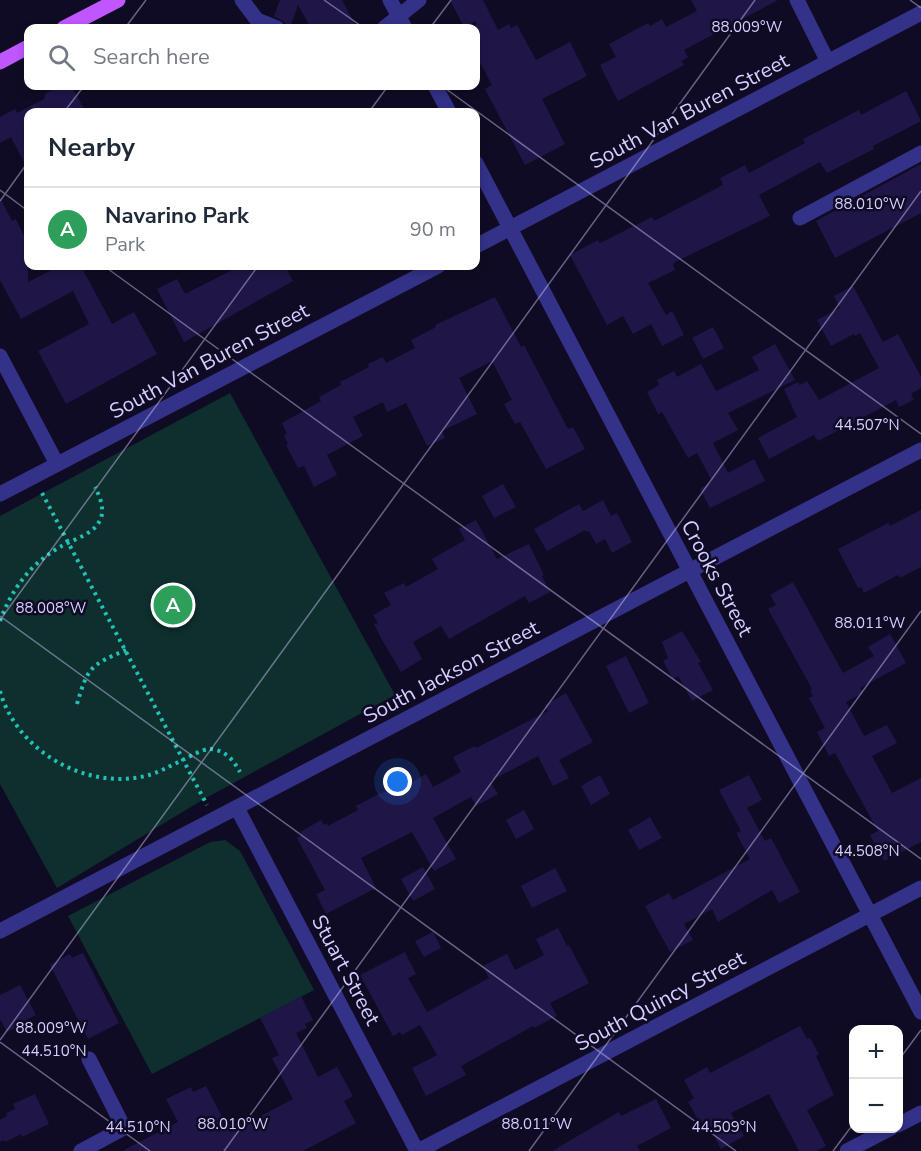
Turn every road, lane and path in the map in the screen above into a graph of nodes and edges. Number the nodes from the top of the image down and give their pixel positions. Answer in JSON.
{"nodes":[{"id":1,"x":118,"y":0,"type":"edge"},
{"id":2,"x":242,"y":0,"type":"edge"},
{"id":3,"x":390,"y":0,"type":"edge"},
{"id":4,"x":419,"y":0,"type":"edge"},
{"id":5,"x":797,"y":0,"type":"edge"},
{"id":6,"x":921,"y":13,"type":"edge"},
{"id":7,"x":402,"y":23,"type":"edge"},
{"id":8,"x":72,"y":24,"type":"edge"},
{"id":9,"x":267,"y":24,"type":"edge"},
{"id":10,"x":24,"y":49,"type":"edge"},
{"id":11,"x":0,"y":62,"type":"edge"},
{"id":12,"x":828,"y":62,"type":"junction"},
{"id":13,"x":437,"y":90,"type":"edge"},
{"id":14,"x":447,"y":108,"type":"edge"},
{"id":15,"x":921,"y":153,"type":"edge"},
{"id":16,"x":480,"y":171,"type":"edge"},
{"id":17,"x":800,"y":218,"type":"dead end"},
{"id":18,"x":510,"y":228,"type":"junction"},
{"id":19,"x":480,"y":244,"type":"edge"},
{"id":20,"x":430,"y":270,"type":"edge"},
{"id":21,"x":0,"y":356,"type":"edge"},
{"id":22,"x":921,"y":450,"type":"edge"},
{"id":23,"x":57,"y":464,"type":"junction"},
{"id":24,"x":94,"y":487,"type":"dead end"},
{"id":25,"x":42,"y":493,"type":"dead end"},
{"id":26,"x":0,"y":494,"type":"edge"},
{"id":27,"x":69,"y":542,"type":"junction"},
{"id":28,"x":690,"y":571,"type":"junction"},
{"id":29,"x":0,"y":621,"type":"edge"},
{"id":30,"x":126,"y":650,"type":"junction"},
{"id":31,"x":0,"y":691,"type":"edge"},
{"id":32,"x":76,"y":704,"type":"dead end"},
{"id":33,"x":184,"y":760,"type":"junction"},
{"id":34,"x":240,"y":772,"type":"dead end"},
{"id":35,"x":204,"y":800,"type":"dead end"},
{"id":36,"x":237,"y":808,"type":"junction"},
{"id":37,"x":921,"y":888,"type":"edge"},
{"id":38,"x":870,"y":914,"type":"junction"},
{"id":39,"x":0,"y":931,"type":"edge"},
{"id":40,"x":921,"y":1012,"type":"edge"},
{"id":41,"x":89,"y":1059,"type":"dead end"},
{"id":42,"x":921,"y":1113,"type":"edge"},
{"id":43,"x":903,"y":1122,"type":"edge"},
{"id":44,"x":881,"y":1133,"type":"edge"},
{"id":45,"x":81,"y":1151,"type":"edge"},
{"id":46,"x":417,"y":1151,"type":"edge"},
{"id":47,"x":847,"y":1151,"type":"edge"}],
"edges":[{"from":1,"to":8,"type":"main road"},
{"from":2,"to":9,"type":"street"},
{"from":3,"to":7,"type":"street"},
{"from":4,"to":7,"type":"street"},
{"from":5,"to":12,"type":"street"},
{"from":6,"to":12,"type":"street","name":"South Van Buren Street"},
{"from":10,"to":11,"type":"main road"},
{"from":12,"to":18,"type":"street","name":"South Van Buren Street"},
{"from":13,"to":14,"type":"street"},
{"from":15,"to":17,"type":"street"},
{"from":16,"to":18,"type":"street","name":"Crooks Street"},
{"from":18,"to":19,"type":"street","name":"South Van Buren Street"},
{"from":18,"to":28,"type":"street","name":"Crooks Street"},
{"from":20,"to":23,"type":"street","name":"South Van Buren Street"},
{"from":21,"to":23,"type":"street"},
{"from":22,"to":28,"type":"street","name":"South Jackson Street"},
{"from":23,"to":26,"type":"street","name":"South Van Buren Street"},
{"from":24,"to":27,"type":"path"},
{"from":25,"to":27,"type":"path"},
{"from":27,"to":29,"type":"path"},
{"from":27,"to":30,"type":"path"},
{"from":28,"to":36,"type":"street","name":"South Jackson Street"},
{"from":28,"to":38,"type":"street","name":"Crooks Street"},
{"from":30,"to":32,"type":"path"},
{"from":30,"to":33,"type":"path"},
{"from":31,"to":33,"type":"path"},
{"from":33,"to":34,"type":"path"},
{"from":33,"to":35,"type":"path"},
{"from":36,"to":39,"type":"street","name":"South Jackson Street"},
{"from":36,"to":46,"type":"street","name":"Stuart Street"},
{"from":37,"to":38,"type":"street","name":"South Quincy Street"},
{"from":38,"to":40,"type":"street","name":"Crooks Street"},
{"from":38,"to":46,"type":"street","name":"South Quincy Street"},
{"from":41,"to":45,"type":"street"},
{"from":42,"to":43,"type":"street"},
{"from":44,"to":47,"type":"street"}]}
